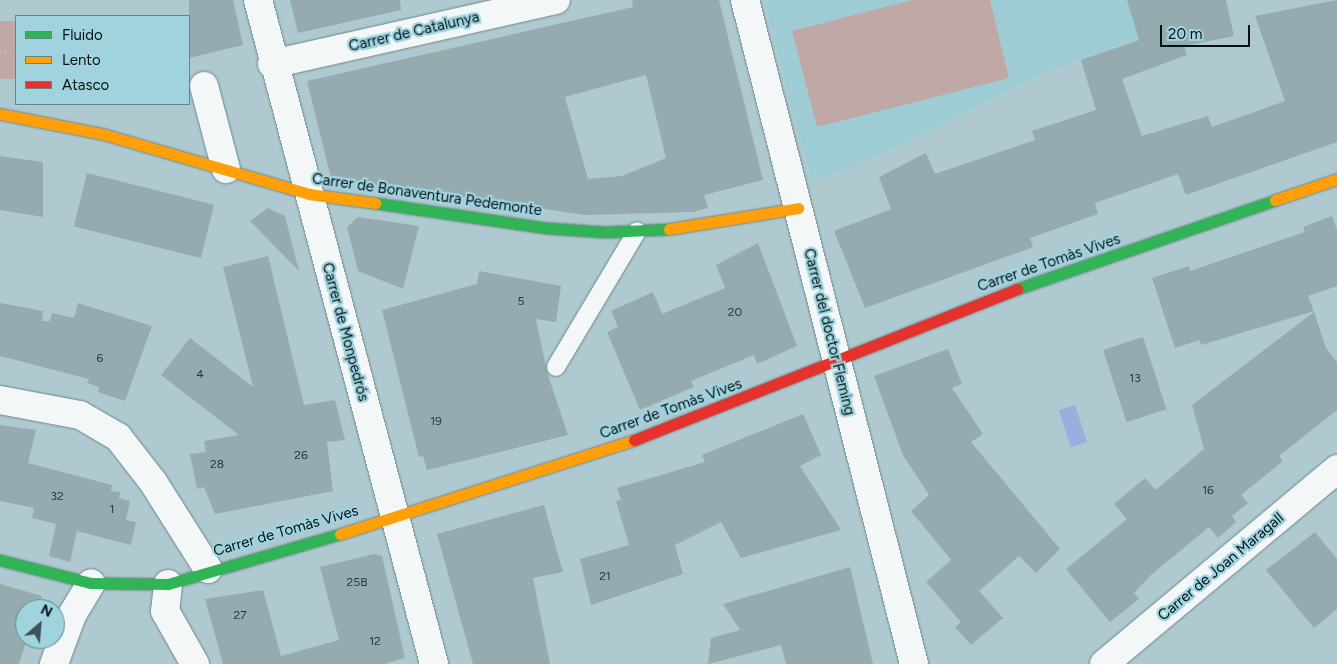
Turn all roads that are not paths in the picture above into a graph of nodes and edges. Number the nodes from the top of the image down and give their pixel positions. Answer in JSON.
{"nodes":[{"id":1,"x":258,"y":0,"type":"edge"},
{"id":2,"x":556,"y":0,"type":"edge"},
{"id":3,"x":745,"y":0,"type":"edge"},
{"id":4,"x":272,"y":64,"type":"junction"},
{"id":5,"x":204,"y":86,"type":"dead end"},
{"id":6,"x":0,"y":114,"type":"edge"},
{"id":7,"x":226,"y":169,"type":"junction"},
{"id":8,"x":1337,"y":179,"type":"edge"},
{"id":9,"x":309,"y":194,"type":"junction"},
{"id":10,"x":798,"y":208,"type":"junction"},
{"id":11,"x":637,"y":230,"type":"junction"},
{"id":12,"x":835,"y":359,"type":"junction"},
{"id":13,"x":556,"y":368,"type":"dead end"},
{"id":14,"x":0,"y":400,"type":"edge"},
{"id":15,"x":1337,"y":469,"type":"edge"},
{"id":16,"x":393,"y":516,"type":"junction"},
{"id":17,"x":0,"y":560,"type":"edge"},
{"id":18,"x":208,"y":569,"type":"junction"},
{"id":19,"x":91,"y":583,"type":"junction"},
{"id":20,"x":168,"y":584,"type":"junction"},
{"id":21,"x":54,"y":664,"type":"edge"},
{"id":22,"x":195,"y":664,"type":"edge"},
{"id":23,"x":434,"y":664,"type":"edge"},
{"id":24,"x":914,"y":664,"type":"edge"},
{"id":25,"x":1104,"y":664,"type":"edge"}],
"edges":[{"from":1,"to":4,"type":"street","name":"Carrer de Monpedrós"},
{"from":2,"to":4,"type":"street","name":"Carrer de Catalunya"},
{"from":3,"to":10,"type":"street","name":"Carrer del doctor Fleming"},
{"from":4,"to":9,"type":"street","name":"Carrer de Monpedrós"},
{"from":5,"to":7,"type":"street"},
{"from":6,"to":7,"type":"street","name":"Carrer de Bonaventura Pedemonte"},
{"from":7,"to":9,"type":"street","name":"Carrer de Bonaventura Pedemonte"},
{"from":8,"to":12,"type":"street","name":"Carrer de Tomàs Vives"},
{"from":9,"to":11,"type":"street","name":"Carrer de Bonaventura Pedemonte"},
{"from":9,"to":16,"type":"street","name":"Carrer de Monpedrós"},
{"from":10,"to":11,"type":"street","name":"Carrer de Bonaventura Pedemonte"},
{"from":10,"to":12,"type":"street","name":"Carrer del doctor Fleming"},
{"from":11,"to":13,"type":"lane"},
{"from":12,"to":16,"type":"street","name":"Carrer de Tomàs Vives"},
{"from":12,"to":24,"type":"street","name":"Carrer del doctor Fleming"},
{"from":14,"to":18,"type":"street"},
{"from":15,"to":25,"type":"street","name":"Carrer de Joan Maragall"},
{"from":16,"to":18,"type":"street","name":"Carrer de Tomàs Vives"},
{"from":16,"to":23,"type":"street","name":"Carrer de Monpedrós"},
{"from":17,"to":19,"type":"street","name":"Carrer de Tomàs Vives"},
{"from":18,"to":20,"type":"street","name":"Carrer de Tomàs Vives"},
{"from":19,"to":20,"type":"street","name":"Carrer de Tomàs Vives"},
{"from":19,"to":21,"type":"street"},
{"from":20,"to":22,"type":"street"}]}
